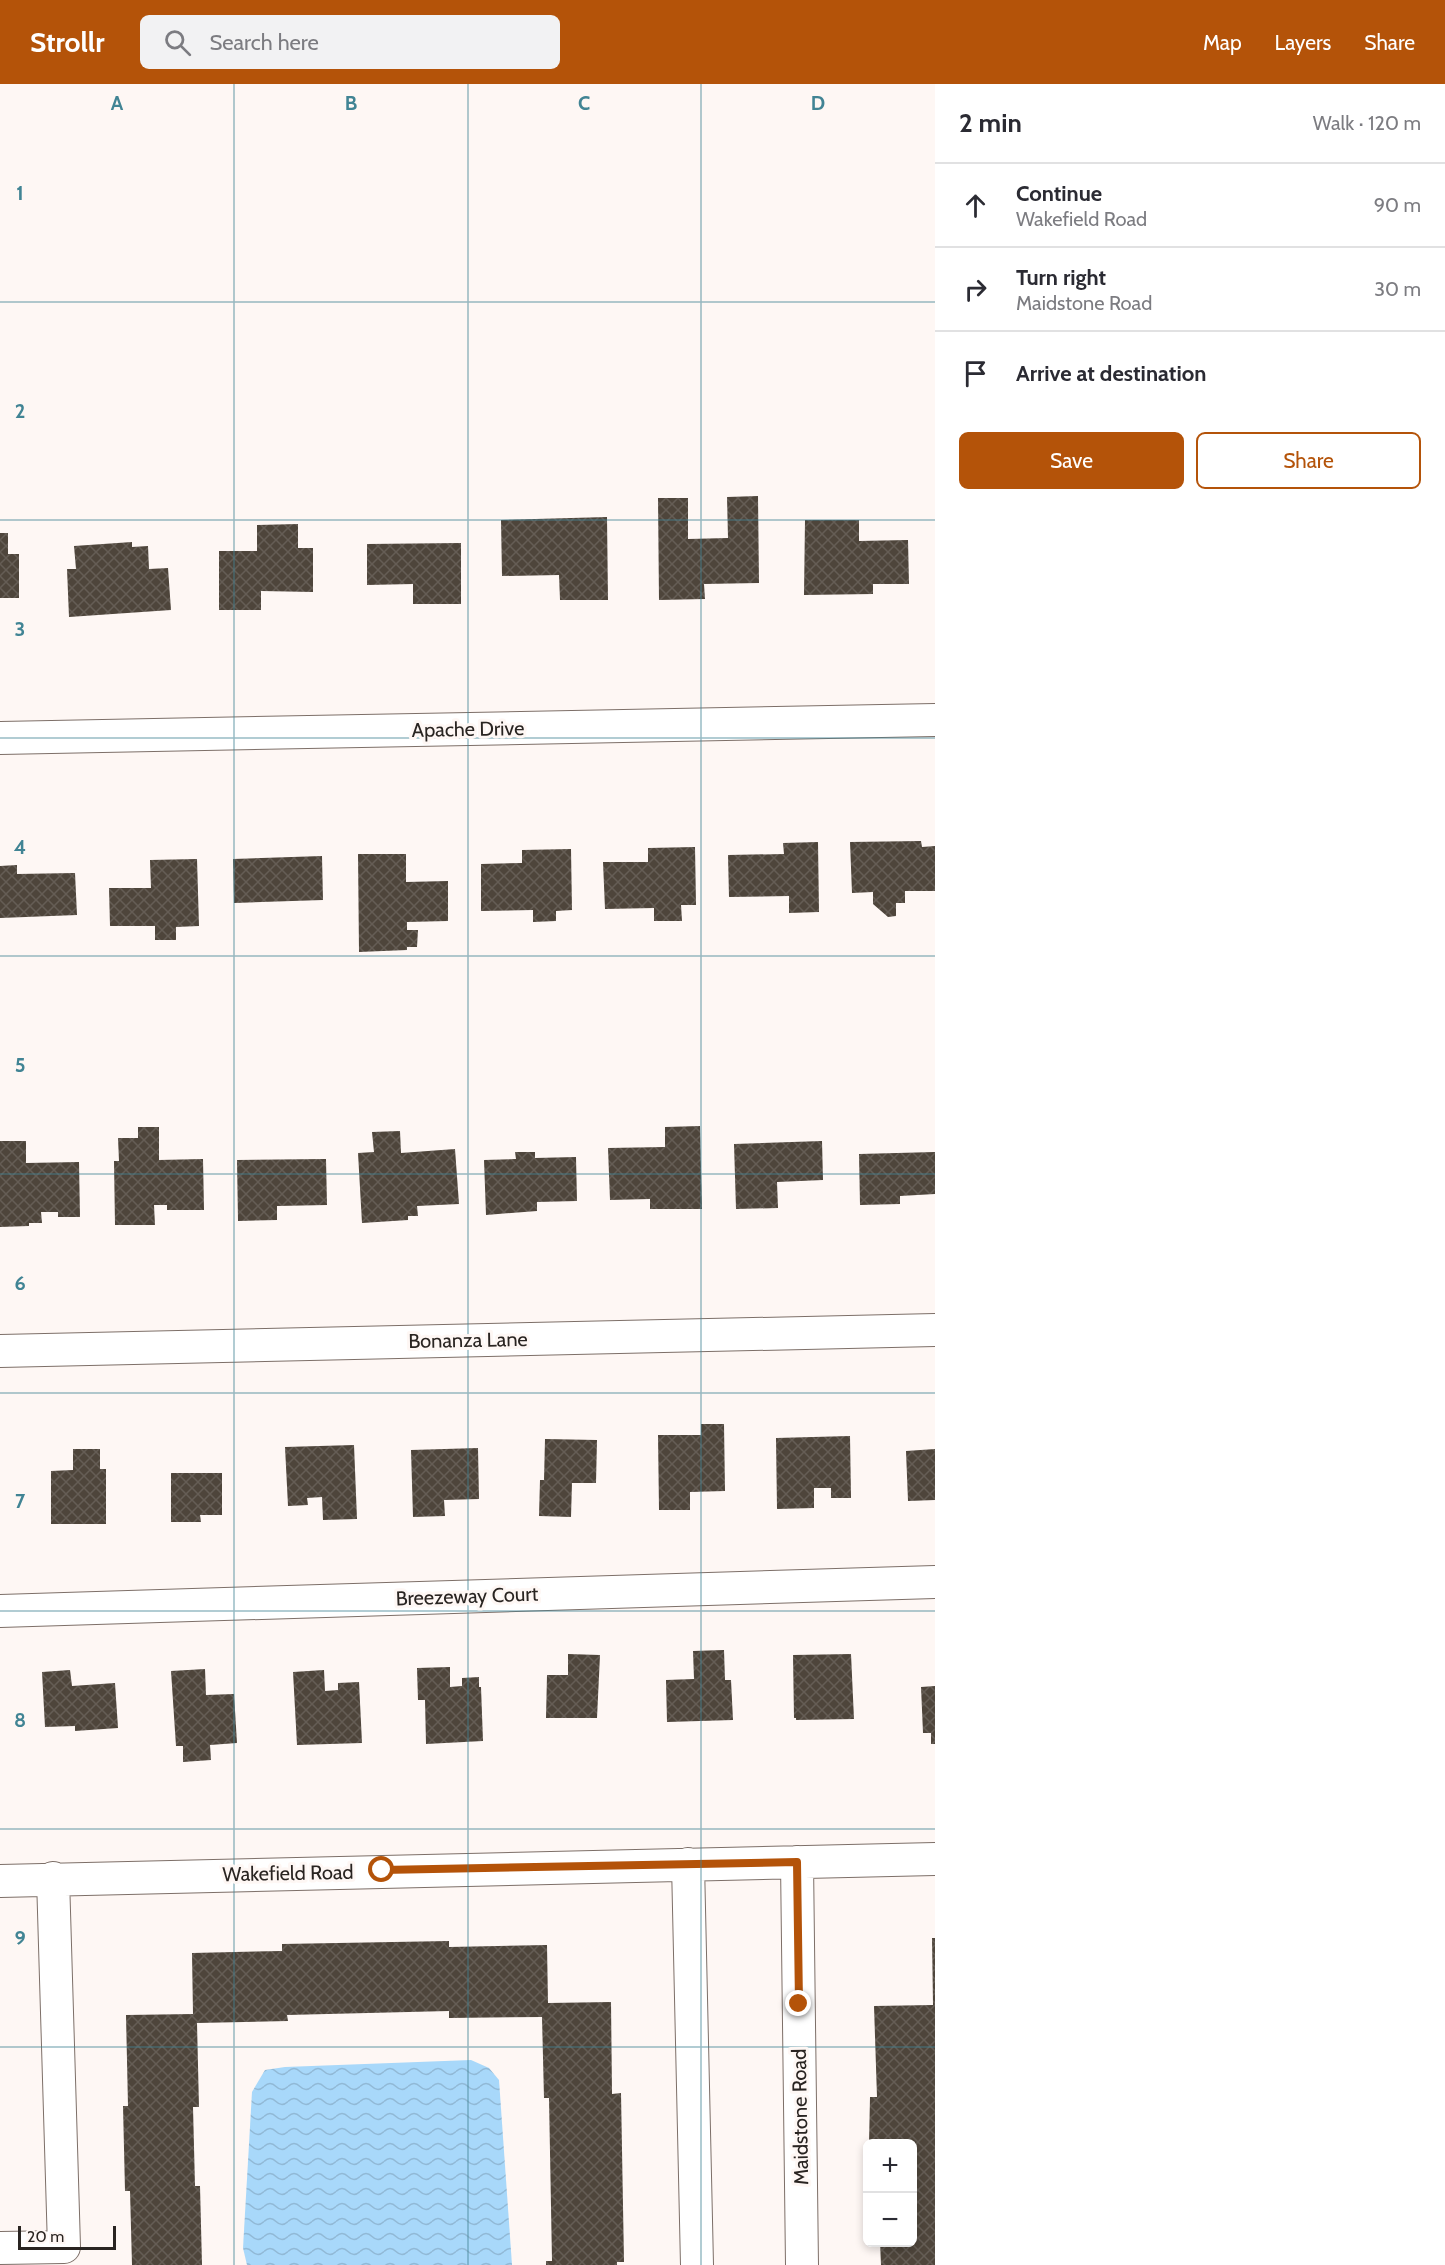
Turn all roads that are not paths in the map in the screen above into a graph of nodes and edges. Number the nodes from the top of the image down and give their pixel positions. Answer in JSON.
{"nodes":[{"id":1,"x":935,"y":720,"type":"edge"},
{"id":2,"x":0,"y":738,"type":"edge"},
{"id":3,"x":935,"y":1330,"type":"edge"},
{"id":4,"x":0,"y":1351,"type":"edge"},
{"id":5,"x":935,"y":1582,"type":"edge"},
{"id":6,"x":0,"y":1611,"type":"edge"},
{"id":7,"x":935,"y":1859,"type":"edge"},
{"id":8,"x":797,"y":1862,"type":"junction"},
{"id":9,"x":688,"y":1863,"type":"junction"},
{"id":10,"x":53,"y":1878,"type":"junction"},
{"id":11,"x":0,"y":1881,"type":"edge"},
{"id":12,"x":0,"y":2248,"type":"edge"},
{"id":13,"x":697,"y":2265,"type":"edge"},
{"id":14,"x":802,"y":2265,"type":"edge"}],
"edges":[{"from":1,"to":2,"type":"street","name":"Apache Drive"},
{"from":3,"to":4,"type":"street","name":"Bonanza Lane"},
{"from":5,"to":6,"type":"street","name":"Breezeway Court"},
{"from":7,"to":8,"type":"street","name":"Wakefield Road"},
{"from":8,"to":9,"type":"street","name":"Wakefield Road"},
{"from":8,"to":14,"type":"street","name":"Maidstone Road"},
{"from":9,"to":10,"type":"street","name":"Wakefield Road"},
{"from":9,"to":13,"type":"street"},
{"from":10,"to":11,"type":"street","name":"Wakefield Road"},
{"from":10,"to":12,"type":"street"}]}
